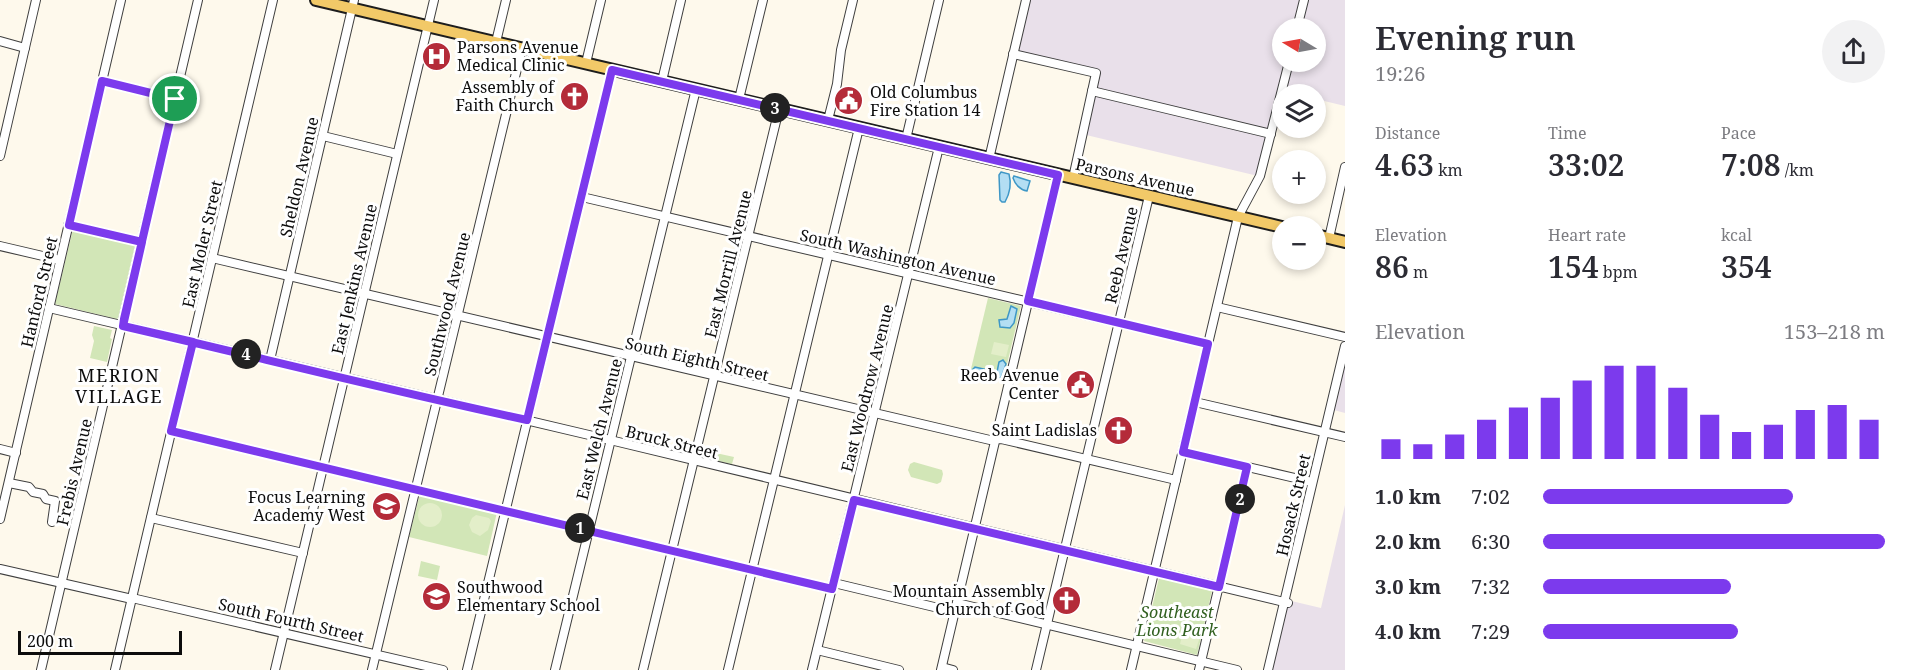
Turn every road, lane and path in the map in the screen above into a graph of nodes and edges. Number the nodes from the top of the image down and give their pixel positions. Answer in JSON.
{"nodes":[{"id":1,"x":36,"y":0,"type":"edge"},
{"id":2,"x":121,"y":0,"type":"edge"},
{"id":3,"x":198,"y":0,"type":"edge"},
{"id":4,"x":273,"y":0,"type":"edge"},
{"id":5,"x":316,"y":0,"type":"edge"},
{"id":6,"x":434,"y":0,"type":"edge"},
{"id":7,"x":506,"y":0,"type":"edge"},
{"id":8,"x":601,"y":0,"type":"edge"},
{"id":9,"x":681,"y":0,"type":"edge"},
{"id":10,"x":763,"y":0,"type":"edge"},
{"id":11,"x":853,"y":0,"type":"edge"},
{"id":12,"x":939,"y":0,"type":"edge"},
{"id":13,"x":1026,"y":0,"type":"edge"},
{"id":14,"x":1304,"y":0,"type":"edge"},
{"id":15,"x":353,"y":4,"type":"edge"},
{"id":16,"x":1300,"y":18,"type":"edge"},
{"id":17,"x":427,"y":26,"type":"junction"},
{"id":18,"x":0,"y":41,"type":"edge"},
{"id":19,"x":496,"y":42,"type":"junction"},
{"id":20,"x":26,"y":48,"type":"junction"},
{"id":21,"x":522,"y":48,"type":"junction"},
{"id":22,"x":1013,"y":54,"type":"junction"},
{"id":23,"x":586,"y":63,"type":"junction"},
{"id":24,"x":612,"y":70,"type":"junction"},
{"id":25,"x":1286,"y":72,"type":"edge"},
{"id":26,"x":102,"y":81,"type":"junction"},
{"id":27,"x":662,"y":81,"type":"junction"},
{"id":28,"x":696,"y":89,"type":"junction"},
{"id":29,"x":1092,"y":91,"type":"junction"},
{"id":30,"x":175,"y":99,"type":"junction"},
{"id":31,"x":739,"y":99,"type":"junction"},
{"id":32,"x":779,"y":109,"type":"junction"},
{"id":33,"x":828,"y":120,"type":"junction"},
{"id":34,"x":859,"y":128,"type":"junction"},
{"id":35,"x":1271,"y":134,"type":"junction"},
{"id":36,"x":322,"y":136,"type":"junction"},
{"id":37,"x":906,"y":139,"type":"junction"},
{"id":38,"x":939,"y":147,"type":"junction"},
{"id":39,"x":398,"y":154,"type":"junction"},
{"id":40,"x":0,"y":156,"type":"edge"},
{"id":41,"x":989,"y":159,"type":"junction"},
{"id":42,"x":1345,"y":166,"type":"edge"},
{"id":43,"x":1058,"y":175,"type":"junction"},
{"id":44,"x":1073,"y":178,"type":"junction"},
{"id":45,"x":1343,"y":184,"type":"edge"},
{"id":46,"x":583,"y":194,"type":"junction"},
{"id":47,"x":1149,"y":196,"type":"junction"},
{"id":48,"x":665,"y":216,"type":"junction"},
{"id":49,"x":1238,"y":217,"type":"junction"},
{"id":50,"x":69,"y":225,"type":"junction"},
{"id":51,"x":1272,"y":225,"type":"edge"},
{"id":52,"x":748,"y":236,"type":"junction"},
{"id":53,"x":1326,"y":237,"type":"edge"},
{"id":54,"x":1329,"y":238,"type":"junction"},
{"id":55,"x":142,"y":242,"type":"junction"},
{"id":56,"x":1345,"y":242,"type":"edge"},
{"id":57,"x":0,"y":246,"type":"edge"},
{"id":58,"x":828,"y":255,"type":"junction"},
{"id":59,"x":212,"y":258,"type":"junction"},
{"id":60,"x":60,"y":260,"type":"junction"},
{"id":61,"x":909,"y":274,"type":"junction"},
{"id":62,"x":289,"y":277,"type":"junction"},
{"id":63,"x":364,"y":294,"type":"junction"},
{"id":64,"x":1028,"y":301,"type":"junction"},
{"id":65,"x":1217,"y":307,"type":"junction"},
{"id":66,"x":49,"y":308,"type":"junction"},
{"id":67,"x":458,"y":316,"type":"junction"},
{"id":68,"x":1119,"y":323,"type":"junction"},
{"id":69,"x":123,"y":326,"type":"junction"},
{"id":70,"x":547,"y":337,"type":"junction"},
{"id":71,"x":1345,"y":338,"type":"edge"},
{"id":72,"x":193,"y":342,"type":"junction"},
{"id":73,"x":1208,"y":344,"type":"junction"},
{"id":74,"x":1345,"y":346,"type":"edge"},
{"id":75,"x":631,"y":357,"type":"junction"},
{"id":76,"x":270,"y":360,"type":"junction"},
{"id":77,"x":714,"y":376,"type":"junction"},
{"id":78,"x":344,"y":377,"type":"junction"},
{"id":79,"x":794,"y":396,"type":"junction"},
{"id":80,"x":437,"y":399,"type":"junction"},
{"id":81,"x":1195,"y":402,"type":"junction"},
{"id":82,"x":875,"y":414,"type":"junction"},
{"id":83,"x":527,"y":420,"type":"junction"},
{"id":84,"x":171,"y":431,"type":"junction"},
{"id":85,"x":1324,"y":432,"type":"junction"},
{"id":86,"x":1345,"y":437,"type":"edge"},
{"id":87,"x":610,"y":440,"type":"junction"},
{"id":88,"x":996,"y":440,"type":"junction"},
{"id":89,"x":0,"y":449,"type":"edge"},
{"id":90,"x":1183,"y":452,"type":"junction"},
{"id":91,"x":16,"y":453,"type":"junction"},
{"id":92,"x":1086,"y":459,"type":"junction"},
{"id":93,"x":694,"y":461,"type":"junction"},
{"id":94,"x":323,"y":467,"type":"junction"},
{"id":95,"x":1247,"y":467,"type":"junction"},
{"id":96,"x":774,"y":480,"type":"junction"},
{"id":97,"x":1176,"y":480,"type":"junction"},
{"id":98,"x":1312,"y":482,"type":"junction"},
{"id":99,"x":9,"y":483,"type":"junction"},
{"id":100,"x":416,"y":489,"type":"junction"},
{"id":101,"x":854,"y":500,"type":"junction"},
{"id":102,"x":505,"y":510,"type":"junction"},
{"id":103,"x":151,"y":518,"type":"junction"},
{"id":104,"x":0,"y":519,"type":"edge"},
{"id":105,"x":51,"y":522,"type":"dead end"},
{"id":106,"x":975,"y":528,"type":"junction"},
{"id":107,"x":589,"y":530,"type":"junction"},
{"id":108,"x":672,"y":550,"type":"junction"},
{"id":109,"x":1065,"y":550,"type":"junction"},
{"id":110,"x":303,"y":553,"type":"junction"},
{"id":111,"x":0,"y":569,"type":"edge"},
{"id":112,"x":752,"y":569,"type":"junction"},
{"id":113,"x":1154,"y":572,"type":"junction"},
{"id":114,"x":62,"y":583,"type":"junction"},
{"id":115,"x":833,"y":586,"type":"junction"},
{"id":116,"x":1219,"y":587,"type":"junction"},
{"id":117,"x":132,"y":598,"type":"junction"},
{"id":118,"x":957,"y":603,"type":"junction"},
{"id":119,"x":1286,"y":603,"type":"junction"},
{"id":120,"x":955,"y":612,"type":"junction"},
{"id":121,"x":1047,"y":624,"type":"junction"},
{"id":122,"x":284,"y":633,"type":"junction"},
{"id":123,"x":1137,"y":646,"type":"junction"},
{"id":124,"x":817,"y":650,"type":"junction"},
{"id":125,"x":376,"y":654,"type":"junction"},
{"id":126,"x":1200,"y":666,"type":"edge"},
{"id":127,"x":941,"y":669,"type":"edge"},
{"id":128,"x":41,"y":670,"type":"edge"},
{"id":129,"x":115,"y":670,"type":"edge"},
{"id":130,"x":275,"y":670,"type":"edge"},
{"id":131,"x":372,"y":670,"type":"edge"},
{"id":132,"x":443,"y":670,"type":"edge"},
{"id":133,"x":467,"y":670,"type":"edge"},
{"id":134,"x":555,"y":670,"type":"edge"},
{"id":135,"x":643,"y":670,"type":"edge"},
{"id":136,"x":728,"y":670,"type":"edge"},
{"id":137,"x":812,"y":670,"type":"edge"},
{"id":138,"x":899,"y":670,"type":"edge"},
{"id":139,"x":953,"y":670,"type":"edge"},
{"id":140,"x":1036,"y":670,"type":"edge"},
{"id":141,"x":1131,"y":670,"type":"edge"},
{"id":142,"x":1237,"y":670,"type":"edge"},
{"id":143,"x":1268,"y":670,"type":"edge"}],
"edges":[{"from":1,"to":20,"type":"street"},
{"from":2,"to":26,"type":"street","name":"Hanford Street"},
{"from":3,"to":30,"type":"street","name":"Frebis Avenue"},
{"from":4,"to":59,"type":"street","name":"East Moler Street"},
{"from":5,"to":15,"type":"main road","name":"Parsons Avenue"},
{"from":6,"to":17,"type":"street","name":"East Jenkins Avenue"},
{"from":7,"to":19,"type":"street"},
{"from":8,"to":23,"type":"street"},
{"from":9,"to":27,"type":"street"},
{"from":10,"to":31,"type":"street"},
{"from":11,"to":33,"type":"street"},
{"from":12,"to":37,"type":"street"},
{"from":13,"to":22,"type":"street"},
{"from":14,"to":16,"type":"street"},
{"from":15,"to":17,"type":"main road","name":"Parsons Avenue"},
{"from":15,"to":36,"type":"street","name":"Sheldon Avenue"},
{"from":17,"to":19,"type":"main road","name":"Parsons Avenue"},
{"from":17,"to":39,"type":"street","name":"East Jenkins Avenue"},
{"from":18,"to":20,"type":"street"},
{"from":19,"to":21,"type":"main road","name":"Parsons Avenue"},
{"from":20,"to":40,"type":"street"},
{"from":21,"to":23,"type":"main road","name":"Parsons Avenue"},
{"from":21,"to":67,"type":"street","name":"Southwood Avenue"},
{"from":22,"to":29,"type":"street"},
{"from":22,"to":41,"type":"street"},
{"from":23,"to":24,"type":"main road","name":"Parsons Avenue"},
{"from":24,"to":27,"type":"main road","name":"Parsons Avenue"},
{"from":24,"to":46,"type":"street"},
{"from":25,"to":35,"type":"street"},
{"from":26,"to":30,"type":"street"},
{"from":26,"to":50,"type":"street","name":"Hanford Street"},
{"from":27,"to":28,"type":"main road","name":"Parsons Avenue"},
{"from":28,"to":31,"type":"main road","name":"Parsons Avenue"},
{"from":28,"to":48,"type":"street","name":"East Welch Avenue"},
{"from":29,"to":35,"type":"street"},
{"from":29,"to":44,"type":"street"},
{"from":30,"to":55,"type":"street","name":"Frebis Avenue"},
{"from":31,"to":32,"type":"main road","name":"Parsons Avenue"},
{"from":32,"to":33,"type":"main road","name":"Parsons Avenue"},
{"from":32,"to":52,"type":"street","name":"East Morrill Avenue"},
{"from":33,"to":34,"type":"main road","name":"Parsons Avenue"},
{"from":34,"to":37,"type":"main road","name":"Parsons Avenue"},
{"from":34,"to":58,"type":"street"},
{"from":35,"to":49,"type":"street"},
{"from":36,"to":39,"type":"street"},
{"from":36,"to":62,"type":"street","name":"Sheldon Avenue"},
{"from":37,"to":38,"type":"main road","name":"Parsons Avenue"},
{"from":38,"to":41,"type":"main road","name":"Parsons Avenue"},
{"from":38,"to":61,"type":"street","name":"East Woodrow Avenue"},
{"from":39,"to":63,"type":"street","name":"East Jenkins Avenue"},
{"from":41,"to":43,"type":"main road","name":"Parsons Avenue"},
{"from":42,"to":45,"type":"street"},
{"from":43,"to":44,"type":"main road","name":"Parsons Avenue"},
{"from":43,"to":64,"type":"street"},
{"from":44,"to":47,"type":"main road","name":"Parsons Avenue"},
{"from":45,"to":54,"type":"street"},
{"from":46,"to":48,"type":"street","name":"South Washington Avenue"},
{"from":46,"to":70,"type":"street"},
{"from":47,"to":49,"type":"main road","name":"Parsons Avenue"},
{"from":47,"to":68,"type":"street","name":"Reeb Avenue"},
{"from":48,"to":52,"type":"street","name":"South Washington Avenue"},
{"from":48,"to":75,"type":"street","name":"East Welch Avenue"},
{"from":49,"to":51,"type":"main road","name":"Parsons Avenue"},
{"from":49,"to":65,"type":"street"},
{"from":50,"to":55,"type":"street"},
{"from":50,"to":60,"type":"street","name":"Hanford Street"},
{"from":52,"to":58,"type":"street","name":"South Washington Avenue"},
{"from":52,"to":77,"type":"street","name":"East Morrill Avenue"},
{"from":53,"to":54,"type":"main road"},
{"from":54,"to":56,"type":"main road"},
{"from":55,"to":69,"type":"street","name":"Frebis Avenue"},
{"from":57,"to":60,"type":"street"},
{"from":58,"to":61,"type":"street","name":"South Washington Avenue"},
{"from":58,"to":79,"type":"street"},
{"from":59,"to":62,"type":"street","name":"South Eighth Street"},
{"from":59,"to":72,"type":"street","name":"East Moler Street"},
{"from":60,"to":66,"type":"street","name":"Hanford Street"},
{"from":61,"to":64,"type":"street","name":"South Washington Avenue"},
{"from":61,"to":82,"type":"street","name":"East Woodrow Avenue"},
{"from":62,"to":63,"type":"street","name":"South Eighth Street"},
{"from":62,"to":76,"type":"street","name":"Sheldon Avenue"},
{"from":63,"to":67,"type":"street","name":"South Eighth Street"},
{"from":63,"to":78,"type":"street","name":"East Jenkins Avenue"},
{"from":64,"to":68,"type":"street","name":"South Washington Avenue"},
{"from":64,"to":88,"type":"street"},
{"from":65,"to":71,"type":"street"},
{"from":65,"to":73,"type":"street"},
{"from":66,"to":69,"type":"street","name":"Bruck Street"},
{"from":66,"to":91,"type":"street","name":"Hanford Street"},
{"from":67,"to":70,"type":"street","name":"South Eighth Street"},
{"from":67,"to":80,"type":"street","name":"Southwood Avenue"},
{"from":68,"to":73,"type":"street","name":"South Washington Avenue"},
{"from":68,"to":92,"type":"street","name":"Reeb Avenue"},
{"from":69,"to":72,"type":"street","name":"Bruck Street"},
{"from":69,"to":114,"type":"street","name":"Frebis Avenue"},
{"from":70,"to":75,"type":"street","name":"South Eighth Street"},
{"from":70,"to":83,"type":"street"},
{"from":72,"to":76,"type":"street","name":"Bruck Street"},
{"from":72,"to":84,"type":"street","name":"East Moler Street"},
{"from":73,"to":81,"type":"street"},
{"from":74,"to":85,"type":"street","name":"Hosack Street"},
{"from":75,"to":77,"type":"street","name":"South Eighth Street"},
{"from":75,"to":87,"type":"street","name":"East Welch Avenue"},
{"from":76,"to":78,"type":"street","name":"Bruck Street"},
{"from":77,"to":79,"type":"street","name":"South Eighth Street"},
{"from":77,"to":93,"type":"street","name":"East Morrill Avenue"},
{"from":78,"to":80,"type":"street","name":"Bruck Street"},
{"from":78,"to":94,"type":"street","name":"East Jenkins Avenue"},
{"from":79,"to":82,"type":"street","name":"South Eighth Street"},
{"from":79,"to":96,"type":"street"},
{"from":80,"to":83,"type":"street","name":"Bruck Street"},
{"from":80,"to":100,"type":"street","name":"Southwood Avenue"},
{"from":81,"to":85,"type":"street"},
{"from":81,"to":90,"type":"street"},
{"from":82,"to":88,"type":"street","name":"South Eighth Street"},
{"from":82,"to":101,"type":"street","name":"East Woodrow Avenue"},
{"from":83,"to":87,"type":"street","name":"Bruck Street"},
{"from":83,"to":102,"type":"street"},
{"from":84,"to":94,"type":"street"},
{"from":84,"to":103,"type":"street","name":"East Moler Street"},
{"from":85,"to":86,"type":"street"},
{"from":85,"to":98,"type":"street","name":"Hosack Street"},
{"from":87,"to":93,"type":"street","name":"Bruck Street"},
{"from":87,"to":107,"type":"street","name":"East Welch Avenue"},
{"from":88,"to":92,"type":"street","name":"South Eighth Street"},
{"from":88,"to":106,"type":"street"},
{"from":89,"to":91,"type":"street"},
{"from":90,"to":95,"type":"street"},
{"from":90,"to":97,"type":"street"},
{"from":91,"to":99,"type":"street","name":"Hanford Street"},
{"from":92,"to":97,"type":"street","name":"South Eighth Street"},
{"from":92,"to":109,"type":"street","name":"Reeb Avenue"},
{"from":93,"to":96,"type":"street","name":"Bruck Street"},
{"from":93,"to":108,"type":"street","name":"East Morrill Avenue"},
{"from":94,"to":100,"type":"street"},
{"from":94,"to":110,"type":"street","name":"East Jenkins Avenue"},
{"from":95,"to":98,"type":"street"},
{"from":95,"to":116,"type":"street"},
{"from":96,"to":101,"type":"street","name":"Bruck Street"},
{"from":96,"to":112,"type":"street"},
{"from":97,"to":113,"type":"street"},
{"from":98,"to":119,"type":"street","name":"Hosack Street"},
{"from":99,"to":104,"type":"street","name":"Hanford Street"},
{"from":99,"to":105,"type":"street"},
{"from":100,"to":102,"type":"street"},
{"from":100,"to":125,"type":"street","name":"Southwood Avenue"},
{"from":101,"to":106,"type":"street","name":"Bruck Street"},
{"from":101,"to":115,"type":"street","name":"East Woodrow Avenue"},
{"from":102,"to":107,"type":"street"},
{"from":102,"to":133,"type":"street"},
{"from":103,"to":110,"type":"street"},
{"from":103,"to":117,"type":"street","name":"East Moler Street"},
{"from":106,"to":109,"type":"street","name":"Bruck Street"},
{"from":106,"to":118,"type":"street"},
{"from":107,"to":108,"type":"street"},
{"from":107,"to":134,"type":"street","name":"East Welch Avenue"},
{"from":108,"to":112,"type":"street"},
{"from":108,"to":135,"type":"street","name":"East Morrill Avenue"},
{"from":109,"to":113,"type":"street","name":"Bruck Street"},
{"from":109,"to":121,"type":"street","name":"Reeb Avenue"},
{"from":110,"to":122,"type":"street","name":"East Jenkins Avenue"},
{"from":111,"to":114,"type":"street","name":"South Fourth Street"},
{"from":112,"to":115,"type":"street"},
{"from":112,"to":136,"type":"street"},
{"from":113,"to":116,"type":"street","name":"Bruck Street"},
{"from":113,"to":123,"type":"street"},
{"from":114,"to":117,"type":"street","name":"South Fourth Street"},
{"from":114,"to":128,"type":"street","name":"Frebis Avenue"},
{"from":115,"to":120,"type":"street"},
{"from":115,"to":124,"type":"street","name":"East Woodrow Avenue"},
{"from":116,"to":119,"type":"street","name":"Bruck Street"},
{"from":116,"to":126,"type":"street"},
{"from":117,"to":122,"type":"street","name":"South Fourth Street"},
{"from":117,"to":129,"type":"street","name":"East Moler Street"},
{"from":118,"to":120,"type":"street"},
{"from":118,"to":121,"type":"street"},
{"from":119,"to":143,"type":"street","name":"Hosack Street"},
{"from":120,"to":127,"type":"street"},
{"from":121,"to":123,"type":"street"},
{"from":121,"to":140,"type":"street","name":"Reeb Avenue"},
{"from":122,"to":125,"type":"street","name":"South Fourth Street"},
{"from":122,"to":130,"type":"street","name":"East Jenkins Avenue"},
{"from":123,"to":126,"type":"street"},
{"from":123,"to":141,"type":"street"},
{"from":124,"to":137,"type":"street","name":"East Woodrow Avenue"},
{"from":124,"to":138,"type":"street"},
{"from":125,"to":131,"type":"street","name":"Southwood Avenue"},
{"from":125,"to":132,"type":"street","name":"South Fourth Street"},
{"from":126,"to":142,"type":"street"},
{"from":127,"to":139,"type":"street"}]}
